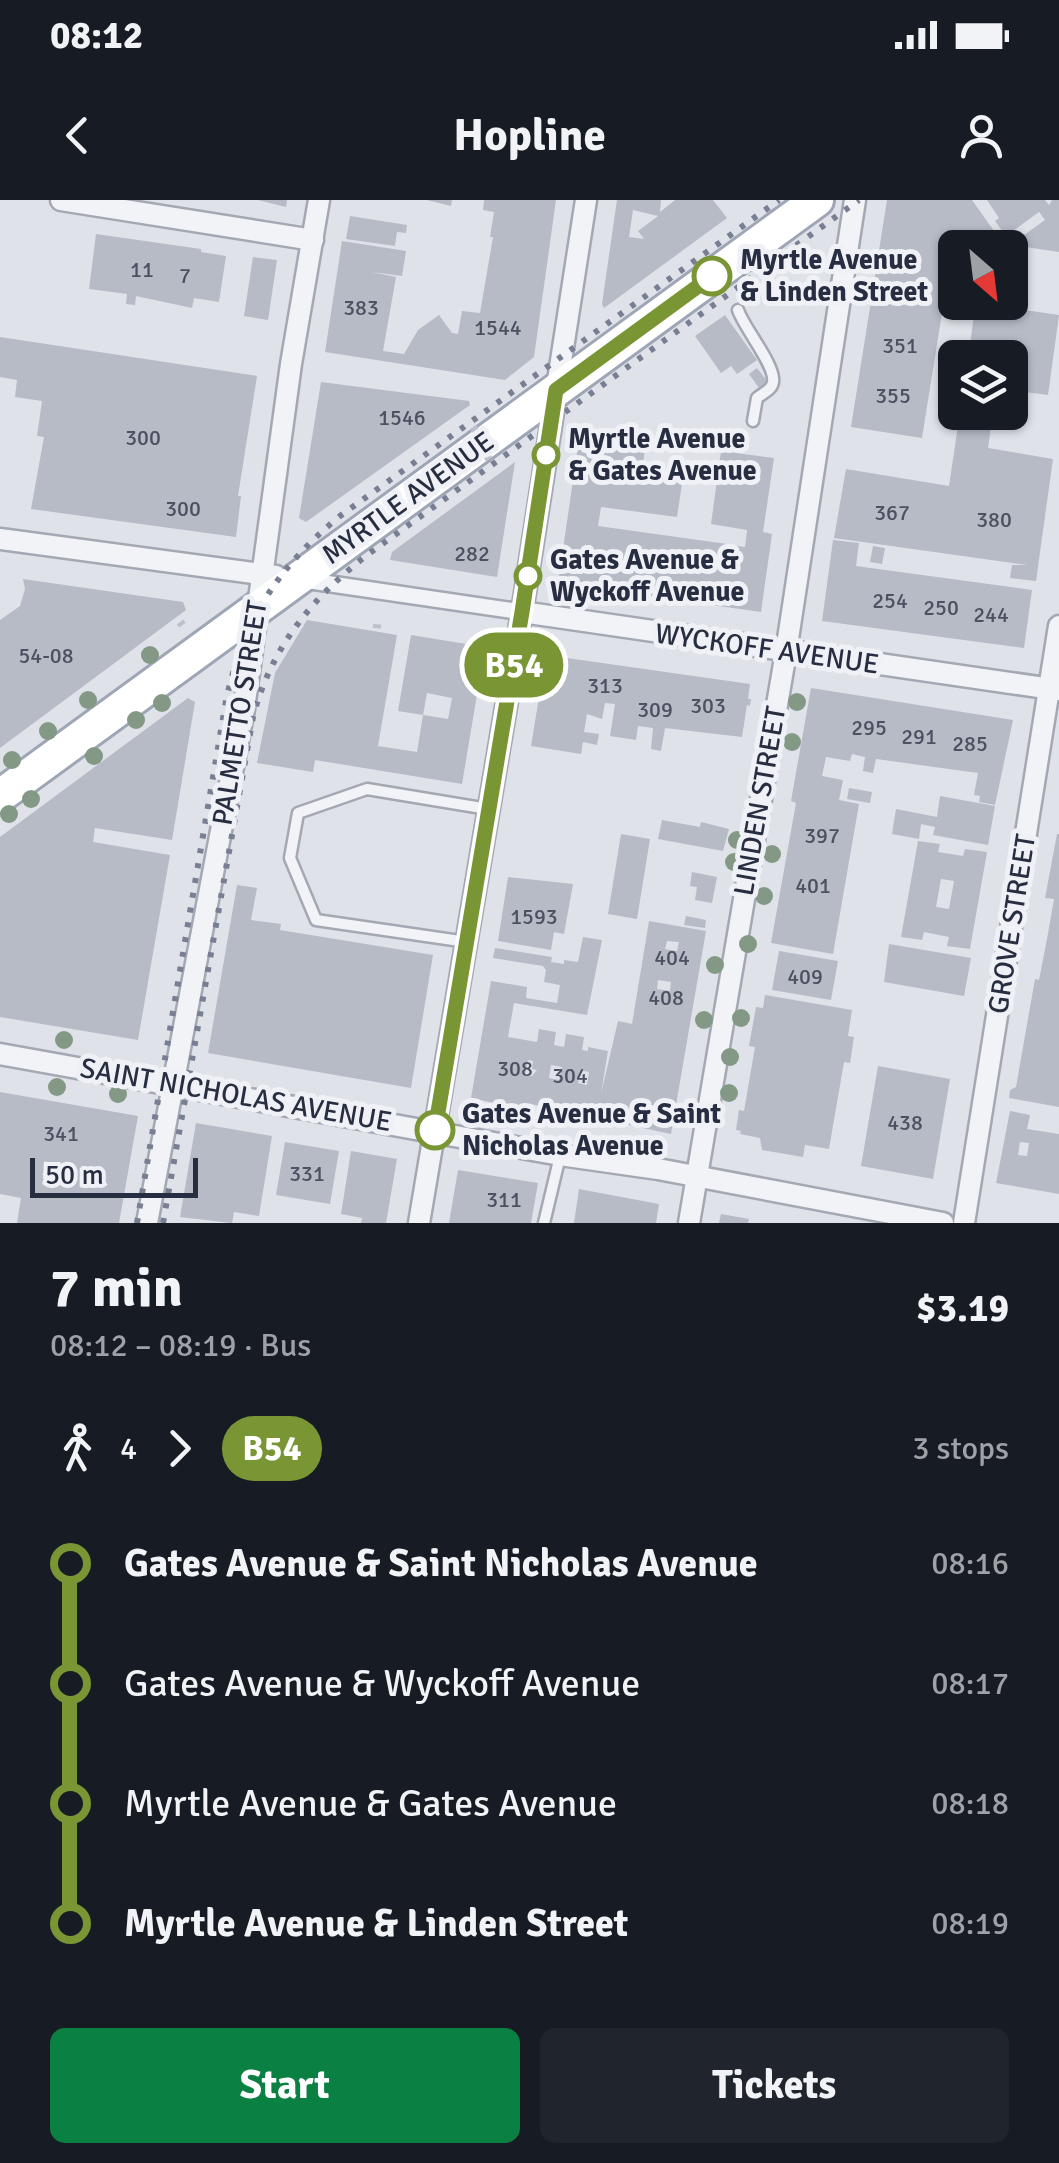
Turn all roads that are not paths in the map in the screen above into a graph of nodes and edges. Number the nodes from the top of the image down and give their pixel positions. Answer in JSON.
{"nodes":[{"id":1,"x":61,"y":200,"type":"edge"},
{"id":2,"x":319,"y":200,"type":"edge"},
{"id":3,"x":586,"y":200,"type":"edge"},
{"id":4,"x":817,"y":200,"type":"edge"},
{"id":5,"x":856,"y":200,"type":"edge"},
{"id":6,"x":313,"y":240,"type":"junction"},
{"id":7,"x":738,"y":310,"type":"dead end"},
{"id":8,"x":556,"y":390,"type":"junction"},
{"id":9,"x":753,"y":421,"type":"dead end"},
{"id":10,"x":0,"y":538,"type":"edge"},
{"id":11,"x":262,"y":574,"type":"junction"},
{"id":12,"x":297,"y":579,"type":"junction"},
{"id":13,"x":257,"y":609,"type":"junction"},
{"id":14,"x":522,"y":612,"type":"junction"},
{"id":15,"x":1059,"y":626,"type":"edge"},
{"id":16,"x":786,"y":652,"type":"junction"},
{"id":17,"x":1054,"y":690,"type":"edge"},
{"id":18,"x":0,"y":796,"type":"edge"},
{"id":19,"x":489,"y":810,"type":"junction"},
{"id":20,"x":467,"y":942,"type":"junction"},
{"id":21,"x":0,"y":1054,"type":"edge"},
{"id":22,"x":171,"y":1084,"type":"junction"},
{"id":23,"x":435,"y":1130,"type":"junction"},
{"id":24,"x":560,"y":1155,"type":"junction"},
{"id":25,"x":698,"y":1177,"type":"junction"},
{"id":26,"x":147,"y":1223,"type":"edge"},
{"id":27,"x":419,"y":1223,"type":"edge"},
{"id":28,"x":544,"y":1223,"type":"edge"},
{"id":29,"x":689,"y":1223,"type":"edge"},
{"id":30,"x":943,"y":1223,"type":"edge"},
{"id":31,"x":964,"y":1223,"type":"edge"}],
"edges":[{"from":1,"to":6,"type":"street"},
{"from":2,"to":6,"type":"street","name":"PALMETTO STREET"},
{"from":3,"to":8,"type":"street"},
{"from":4,"to":8,"type":"main road","name":"MYRTLE AVENUE"},
{"from":5,"to":16,"type":"street","name":"LINDEN STREET"},
{"from":6,"to":11,"type":"street","name":"PALMETTO STREET"},
{"from":7,"to":9,"type":"lane"},
{"from":8,"to":12,"type":"main road","name":"MYRTLE AVENUE"},
{"from":8,"to":14,"type":"street"},
{"from":10,"to":11,"type":"street","name":"WYCKOFF AVENUE"},
{"from":11,"to":12,"type":"street","name":"WYCKOFF AVENUE"},
{"from":11,"to":13,"type":"street","name":"PALMETTO STREET"},
{"from":12,"to":13,"type":"main road","name":"MYRTLE AVENUE"},
{"from":12,"to":14,"type":"street","name":"WYCKOFF AVENUE"},
{"from":13,"to":18,"type":"main road","name":"MYRTLE AVENUE"},
{"from":13,"to":22,"type":"street","name":"PALMETTO STREET"},
{"from":14,"to":16,"type":"street","name":"WYCKOFF AVENUE"},
{"from":14,"to":19,"type":"street"},
{"from":15,"to":17,"type":"street","name":"GROVE STREET"},
{"from":16,"to":17,"type":"street","name":"WYCKOFF AVENUE"},
{"from":16,"to":25,"type":"street","name":"LINDEN STREET"},
{"from":17,"to":31,"type":"street","name":"GROVE STREET"},
{"from":19,"to":20,"type":"street"},
{"from":19,"to":20,"type":"lane"},
{"from":20,"to":23,"type":"street"},
{"from":21,"to":22,"type":"street","name":"SAINT NICHOLAS AVENUE"},
{"from":22,"to":23,"type":"street","name":"SAINT NICHOLAS AVENUE"},
{"from":22,"to":26,"type":"street","name":"PALMETTO STREET"},
{"from":23,"to":24,"type":"street","name":"SAINT NICHOLAS AVENUE"},
{"from":23,"to":27,"type":"street"},
{"from":24,"to":25,"type":"street","name":"SAINT NICHOLAS AVENUE"},
{"from":24,"to":28,"type":"lane"},
{"from":25,"to":29,"type":"street","name":"LINDEN STREET"},
{"from":25,"to":30,"type":"street","name":"SAINT NICHOLAS AVENUE"}]}
